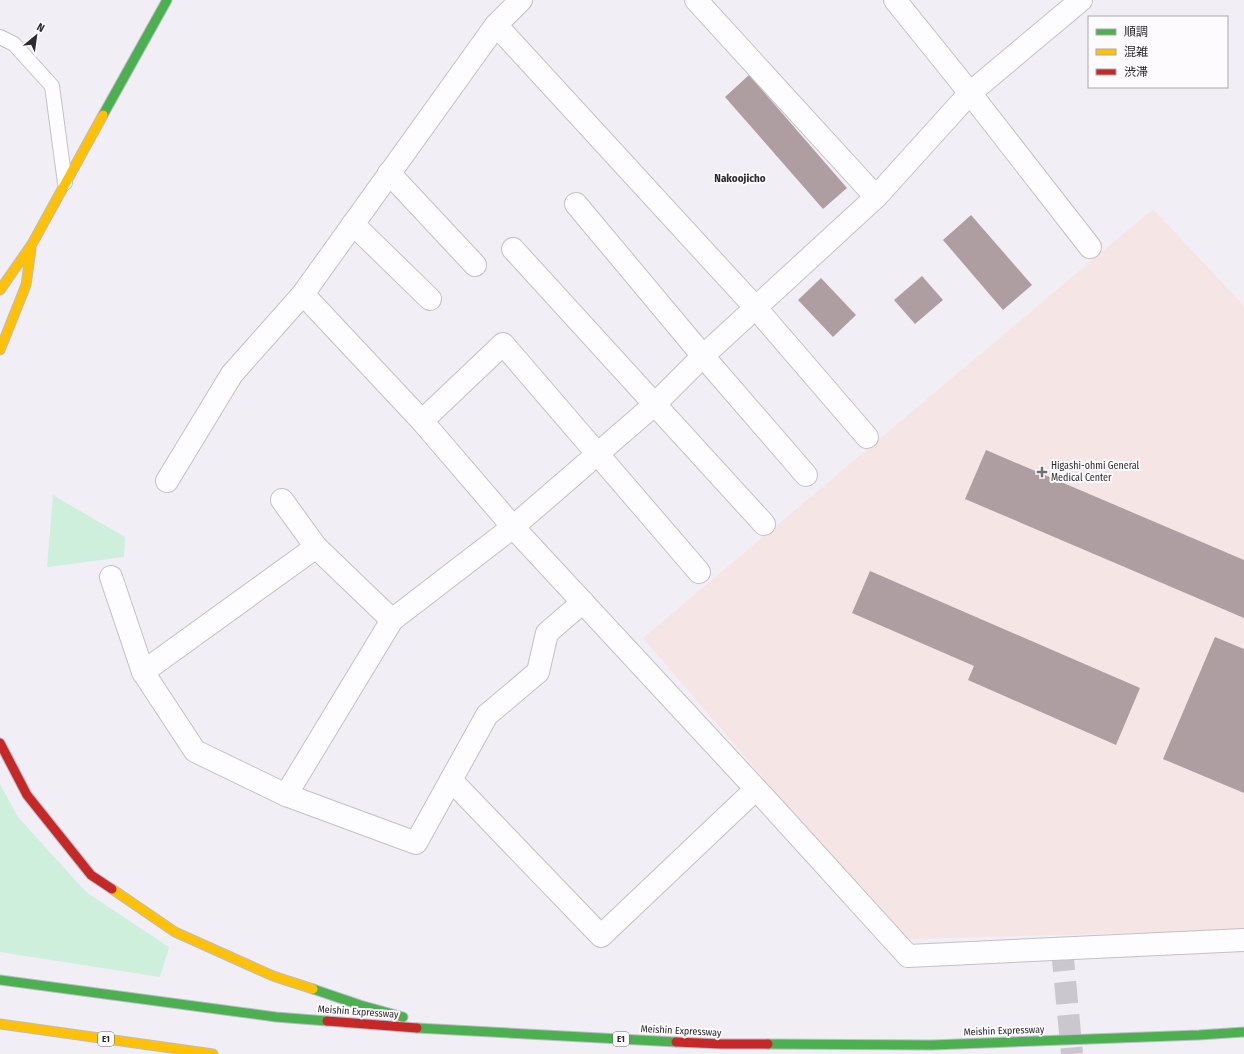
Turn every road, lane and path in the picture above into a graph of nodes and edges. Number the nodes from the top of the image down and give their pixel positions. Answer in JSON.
{"nodes":[{"id":1,"x":167,"y":0,"type":"edge"},
{"id":2,"x":521,"y":0,"type":"edge"},
{"id":3,"x":696,"y":0,"type":"edge"},
{"id":4,"x":896,"y":0,"type":"edge"},
{"id":5,"x":1081,"y":0,"type":"edge"},
{"id":6,"x":496,"y":24,"type":"junction"},
{"id":7,"x":0,"y":37,"type":"edge"},
{"id":8,"x":970,"y":93,"type":"junction"},
{"id":9,"x":389,"y":173,"type":"junction"},
{"id":10,"x":65,"y":184,"type":"junction"},
{"id":11,"x":876,"y":197,"type":"junction"},
{"id":12,"x":576,"y":204,"type":"dead end"},
{"id":13,"x":353,"y":224,"type":"junction"},
{"id":14,"x":32,"y":244,"type":"junction"},
{"id":15,"x":1090,"y":246,"type":"dead end"},
{"id":16,"x":513,"y":249,"type":"dead end"},
{"id":17,"x":475,"y":265,"type":"dead end"},
{"id":18,"x":0,"y":290,"type":"edge"},
{"id":19,"x":303,"y":294,"type":"junction"},
{"id":20,"x":430,"y":299,"type":"dead end"},
{"id":21,"x":755,"y":308,"type":"junction"},
{"id":22,"x":0,"y":350,"type":"edge"},
{"id":23,"x":703,"y":356,"type":"junction"},
{"id":24,"x":654,"y":405,"type":"junction"},
{"id":25,"x":422,"y":421,"type":"junction"},
{"id":26,"x":867,"y":438,"type":"dead end"},
{"id":27,"x":598,"y":454,"type":"junction"},
{"id":28,"x":806,"y":475,"type":"dead end"},
{"id":29,"x":167,"y":481,"type":"dead end"},
{"id":30,"x":282,"y":500,"type":"dead end"},
{"id":31,"x":764,"y":524,"type":"dead end"},
{"id":32,"x":513,"y":527,"type":"junction"},
{"id":33,"x":316,"y":547,"type":"junction"},
{"id":34,"x":699,"y":572,"type":"dead end"},
{"id":35,"x":111,"y":577,"type":"dead end"},
{"id":36,"x":583,"y":602,"type":"junction"},
{"id":37,"x":392,"y":620,"type":"junction"},
{"id":38,"x":144,"y":672,"type":"junction"},
{"id":39,"x":0,"y":742,"type":"edge"},
{"id":40,"x":451,"y":780,"type":"junction"},
{"id":41,"x":756,"y":789,"type":"junction"},
{"id":42,"x":286,"y":796,"type":"junction"},
{"id":43,"x":1244,"y":940,"type":"edge"},
{"id":44,"x":0,"y":980,"type":"edge"},
{"id":45,"x":0,"y":1024,"type":"edge"},
{"id":46,"x":446,"y":1030,"type":"junction"},
{"id":47,"x":1244,"y":1032,"type":"edge"},
{"id":48,"x":213,"y":1054,"type":"edge"}],
"edges":[{"from":1,"to":10,"type":"highway"},
{"from":2,"to":6,"type":"street"},
{"from":3,"to":11,"type":"street"},
{"from":4,"to":8,"type":"street"},
{"from":5,"to":8,"type":"street"},
{"from":6,"to":9,"type":"street"},
{"from":6,"to":21,"type":"street"},
{"from":7,"to":10,"type":"lane"},
{"from":8,"to":11,"type":"street"},
{"from":8,"to":15,"type":"street"},
{"from":9,"to":13,"type":"street"},
{"from":9,"to":17,"type":"street"},
{"from":10,"to":14,"type":"highway"},
{"from":11,"to":21,"type":"street"},
{"from":12,"to":23,"type":"street"},
{"from":13,"to":19,"type":"street"},
{"from":13,"to":20,"type":"street"},
{"from":14,"to":18,"type":"highway"},
{"from":14,"to":22,"type":"highway"},
{"from":16,"to":24,"type":"street"},
{"from":19,"to":25,"type":"street"},
{"from":19,"to":29,"type":"street"},
{"from":21,"to":23,"type":"street"},
{"from":21,"to":26,"type":"street"},
{"from":23,"to":24,"type":"street"},
{"from":23,"to":28,"type":"street"},
{"from":24,"to":27,"type":"street"},
{"from":24,"to":31,"type":"street"},
{"from":25,"to":27,"type":"street"},
{"from":25,"to":32,"type":"street"},
{"from":27,"to":32,"type":"street"},
{"from":27,"to":34,"type":"street"},
{"from":30,"to":33,"type":"street"},
{"from":32,"to":36,"type":"street"},
{"from":32,"to":37,"type":"street"},
{"from":33,"to":37,"type":"street"},
{"from":33,"to":38,"type":"street"},
{"from":35,"to":38,"type":"street"},
{"from":36,"to":40,"type":"street"},
{"from":36,"to":41,"type":"street"},
{"from":37,"to":42,"type":"street"},
{"from":38,"to":42,"type":"street"},
{"from":39,"to":46,"type":"highway"},
{"from":40,"to":41,"type":"street"},
{"from":40,"to":42,"type":"street"},
{"from":41,"to":43,"type":"street"},
{"from":44,"to":46,"type":"highway","name":"Meishin Expressway","number":"E1"},
{"from":45,"to":48,"type":"highway","number":"E1"},
{"from":46,"to":47,"type":"highway","name":"Meishin Expressway","number":"E1"}]}
